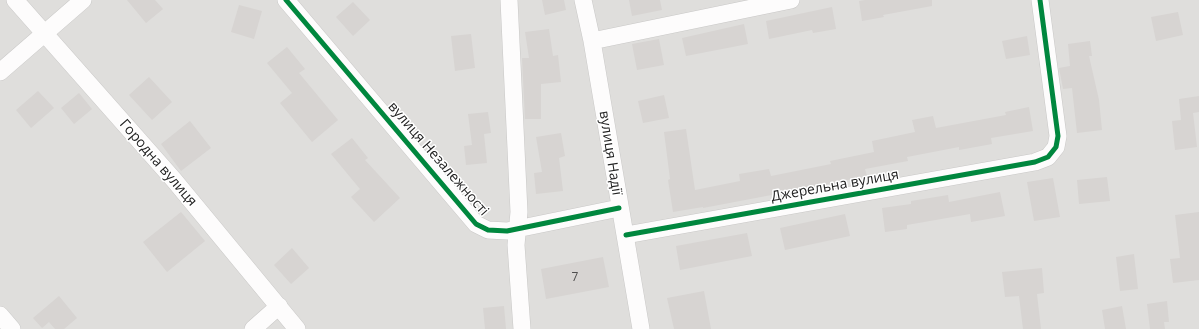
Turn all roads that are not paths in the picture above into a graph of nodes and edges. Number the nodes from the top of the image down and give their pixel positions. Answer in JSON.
{"nodes":[{"id":1,"x":15,"y":0,"type":"edge"},
{"id":2,"x":84,"y":0,"type":"edge"},
{"id":3,"x":286,"y":0,"type":"edge"},
{"id":4,"x":509,"y":0,"type":"edge"},
{"id":5,"x":583,"y":0,"type":"edge"},
{"id":6,"x":791,"y":0,"type":"edge"},
{"id":7,"x":1040,"y":0,"type":"edge"},
{"id":8,"x":44,"y":33,"type":"junction"},
{"id":9,"x":592,"y":41,"type":"junction"},
{"id":10,"x":0,"y":72,"type":"edge"},
{"id":11,"x":619,"y":208,"type":"junction"},
{"id":12,"x":516,"y":229,"type":"junction"},
{"id":13,"x":626,"y":235,"type":"junction"},
{"id":14,"x":279,"y":306,"type":"junction"},
{"id":15,"x":0,"y":315,"type":"edge"},
{"id":16,"x":12,"y":329,"type":"edge"},
{"id":17,"x":253,"y":329,"type":"edge"},
{"id":18,"x":297,"y":329,"type":"edge"},
{"id":19,"x":522,"y":329,"type":"edge"},
{"id":20,"x":641,"y":329,"type":"edge"}],
"edges":[{"from":1,"to":8,"type":"street","name":"Городна вулиця"},
{"from":2,"to":8,"type":"street"},
{"from":3,"to":12,"type":"street","name":"вулиця Незалежності"},
{"from":4,"to":12,"type":"street"},
{"from":5,"to":9,"type":"street","name":"вулиця Надії"},
{"from":6,"to":9,"type":"street"},
{"from":7,"to":13,"type":"street","name":"Джерельна вулиця"},
{"from":8,"to":10,"type":"street"},
{"from":8,"to":14,"type":"street","name":"Городна вулиця"},
{"from":9,"to":11,"type":"street","name":"вулиця Надії"},
{"from":11,"to":12,"type":"street","name":"вулиця Незалежності"},
{"from":11,"to":13,"type":"street","name":"вулиця Надії"},
{"from":12,"to":19,"type":"street"},
{"from":13,"to":20,"type":"street","name":"вулиця Надії"},
{"from":14,"to":17,"type":"street"},
{"from":14,"to":18,"type":"street","name":"Городна вулиця"},
{"from":15,"to":16,"type":"street"}]}
